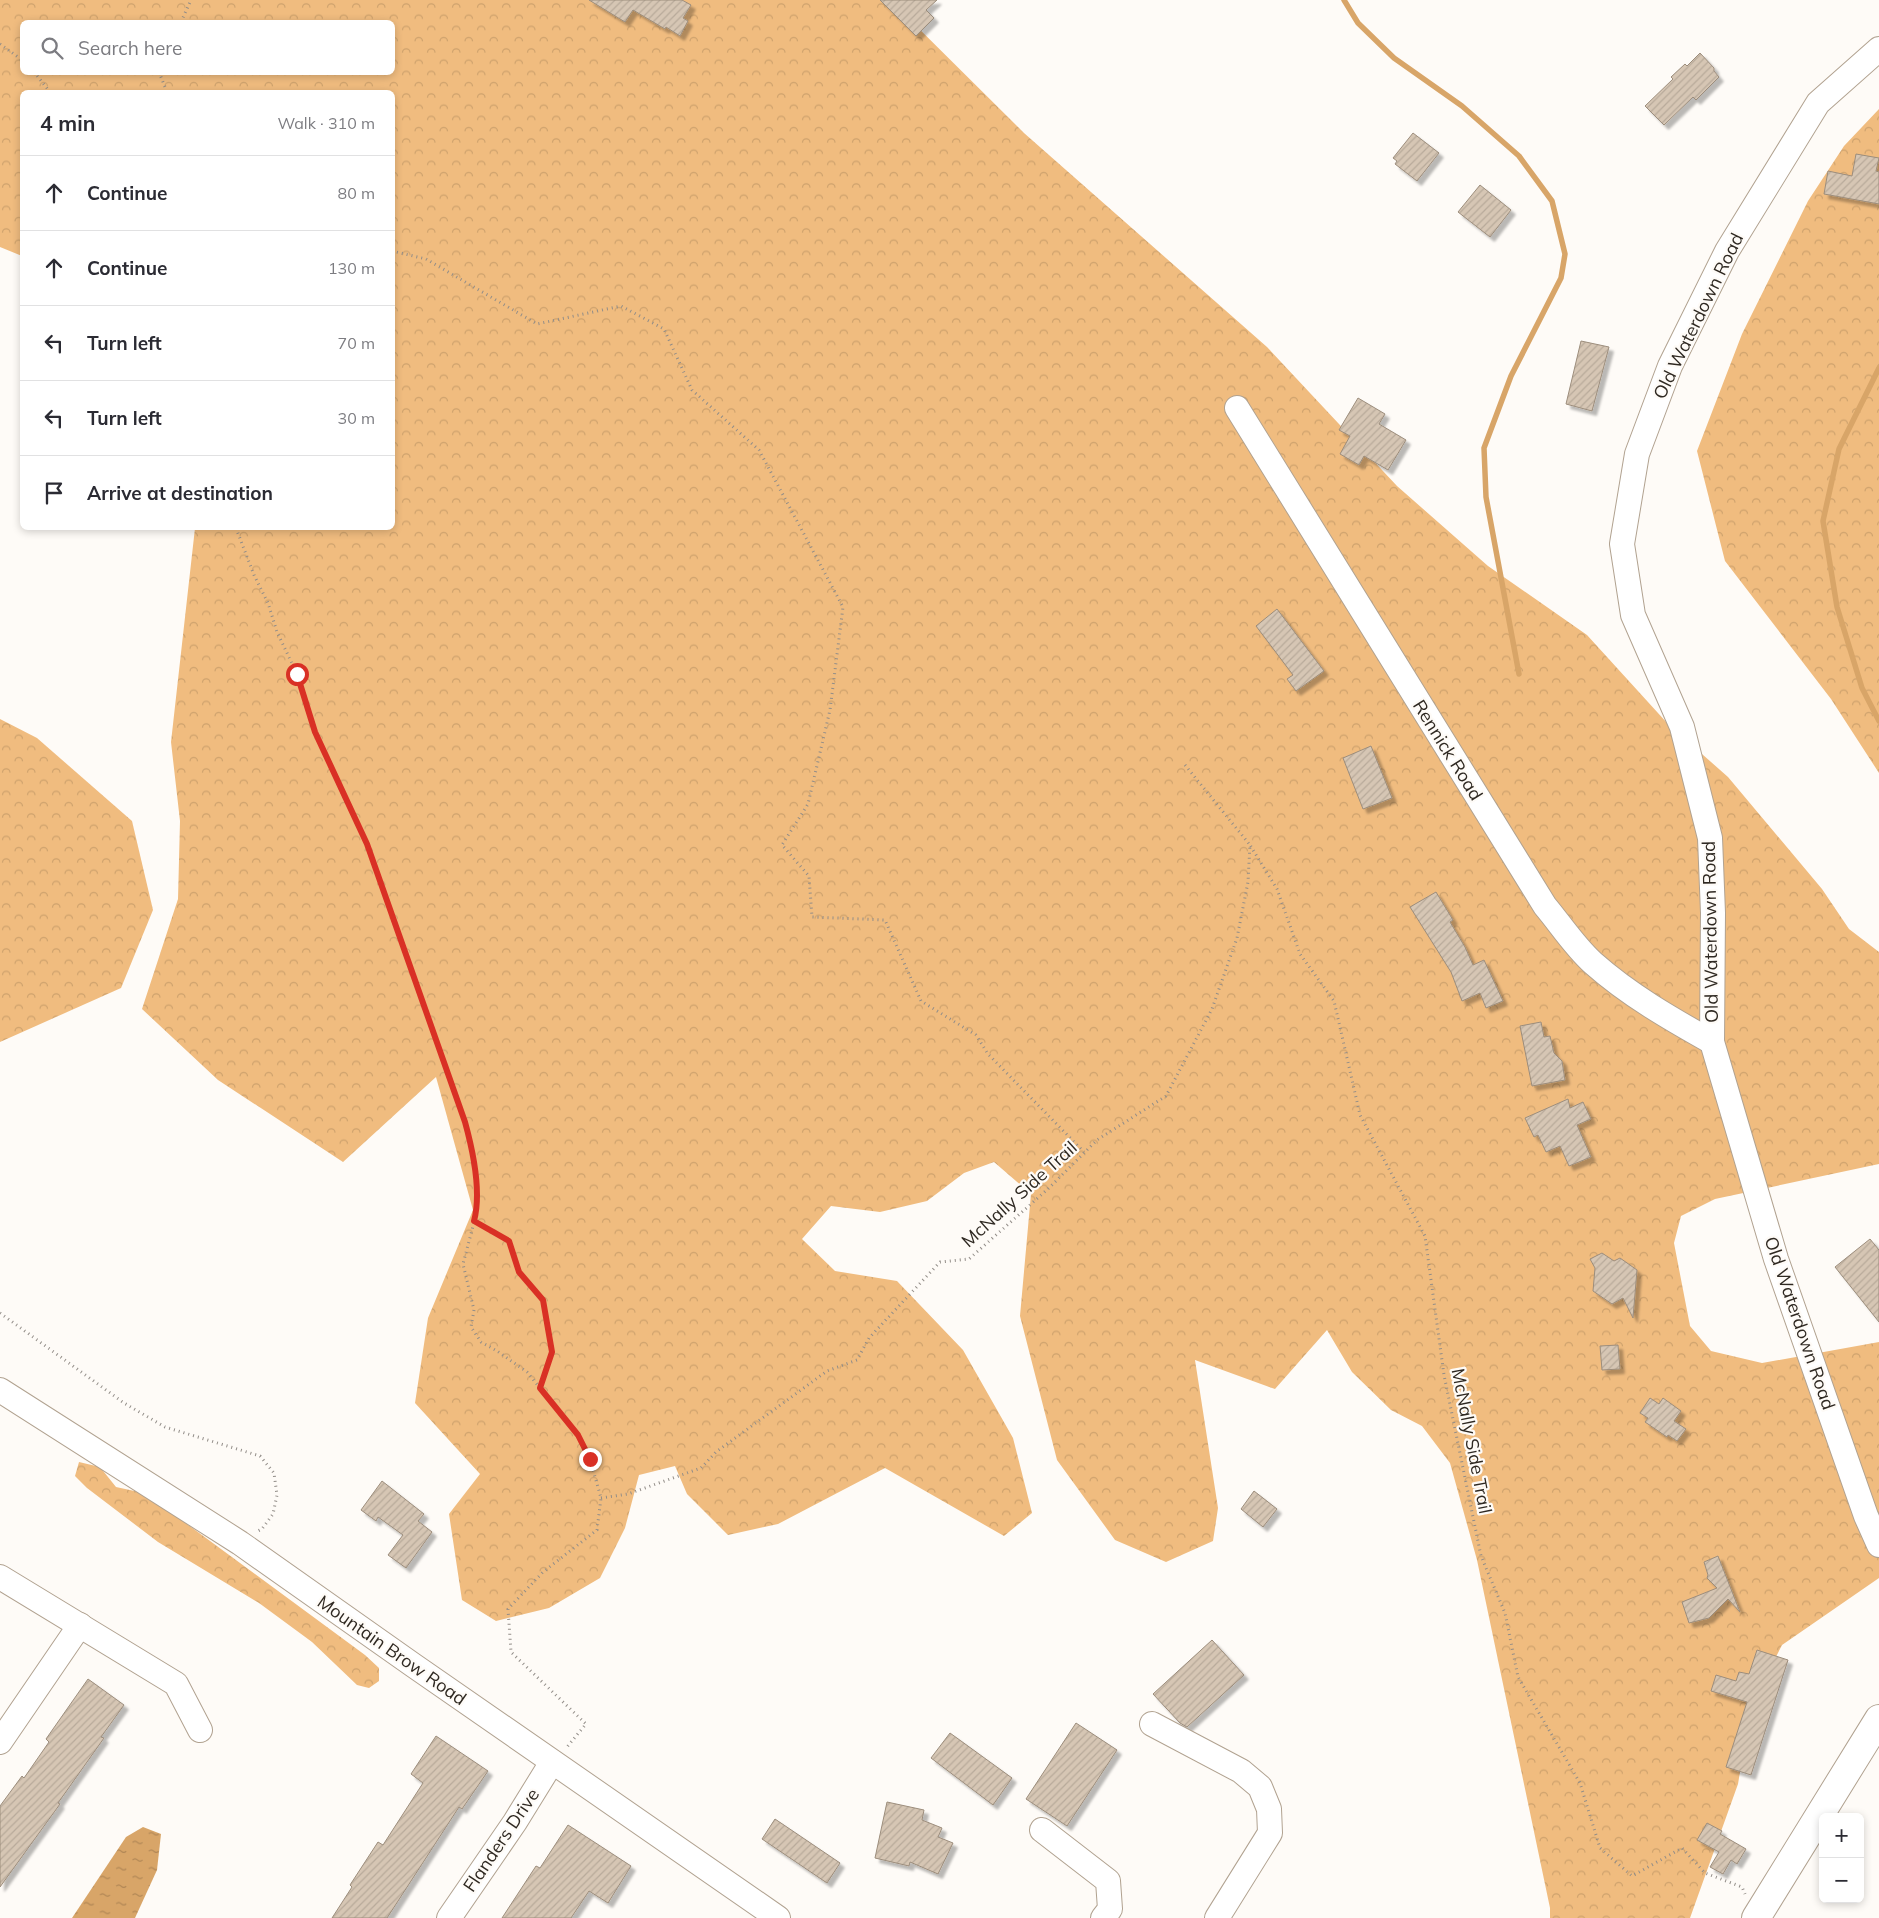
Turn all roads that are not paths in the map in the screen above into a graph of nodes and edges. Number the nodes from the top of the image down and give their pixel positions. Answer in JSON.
{"nodes":[{"id":1,"x":1879,"y":50,"type":"edge"},
{"id":2,"x":1237,"y":408,"type":"dead end"},
{"id":3,"x":1712,"y":1042,"type":"junction"},
{"id":4,"x":0,"y":1390,"type":"edge"},
{"id":5,"x":1879,"y":1545,"type":"edge"},
{"id":6,"x":0,"y":1577,"type":"edge"},
{"id":7,"x":80,"y":1625,"type":"junction"},
{"id":8,"x":1879,"y":1719,"type":"edge"},
{"id":9,"x":1152,"y":1724,"type":"dead end"},
{"id":10,"x":200,"y":1730,"type":"dead end"},
{"id":11,"x":0,"y":1742,"type":"edge"},
{"id":12,"x":552,"y":1762,"type":"junction"},
{"id":13,"x":1042,"y":1830,"type":"dead end"},
{"id":14,"x":1755,"y":1913,"type":"edge"},
{"id":15,"x":449,"y":1918,"type":"edge"},
{"id":16,"x":778,"y":1918,"type":"edge"},
{"id":17,"x":1103,"y":1918,"type":"edge"},
{"id":18,"x":1217,"y":1918,"type":"edge"}],
"edges":[{"from":1,"to":3,"type":"street","name":"Old Waterdown Road"},
{"from":2,"to":3,"type":"street","name":"Rennick Road"},
{"from":3,"to":5,"type":"street","name":"Old Waterdown Road"},
{"from":4,"to":12,"type":"street","name":"Mountain Brow Road"},
{"from":6,"to":7,"type":"street"},
{"from":7,"to":10,"type":"street"},
{"from":7,"to":11,"type":"street"},
{"from":8,"to":14,"type":"main road"},
{"from":9,"to":18,"type":"street"},
{"from":12,"to":15,"type":"street","name":"Flanders Drive"},
{"from":12,"to":16,"type":"street","name":"Mountain Brow Road"},
{"from":13,"to":17,"type":"street"}]}
